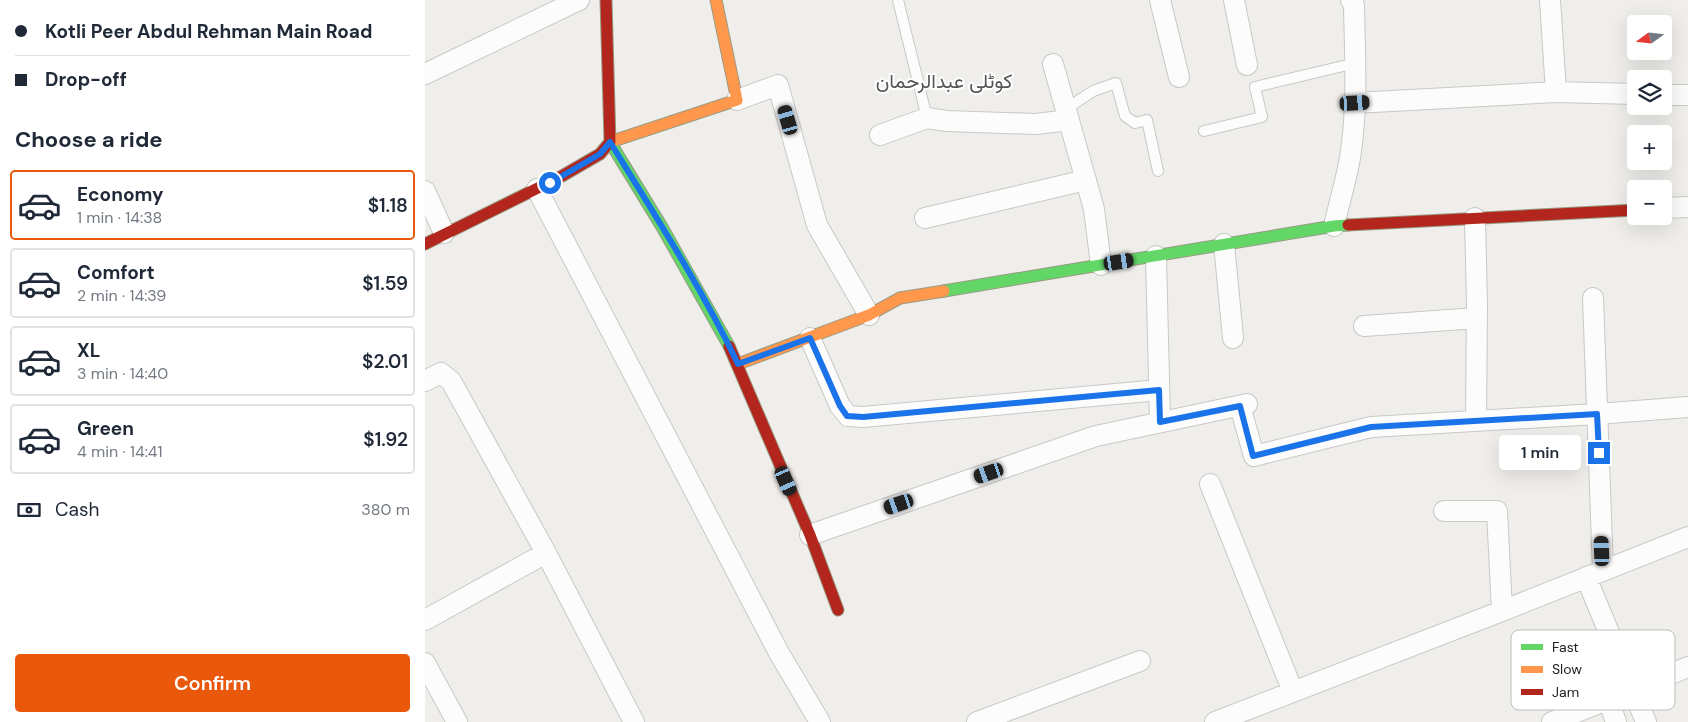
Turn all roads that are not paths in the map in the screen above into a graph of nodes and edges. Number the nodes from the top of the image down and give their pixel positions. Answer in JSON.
{"nodes":[{"id":1,"x":579,"y":0,"type":"edge"},
{"id":2,"x":605,"y":0,"type":"edge"},
{"id":3,"x":716,"y":0,"type":"edge"},
{"id":4,"x":898,"y":0,"type":"edge"},
{"id":5,"x":1160,"y":0,"type":"edge"},
{"id":6,"x":1234,"y":0,"type":"edge"},
{"id":7,"x":1351,"y":0,"type":"edge"},
{"id":8,"x":1550,"y":0,"type":"edge"},
{"id":9,"x":1356,"y":63,"type":"junction"},
{"id":10,"x":1053,"y":64,"type":"dead end"},
{"id":11,"x":1247,"y":65,"type":"dead end"},
{"id":12,"x":425,"y":74,"type":"edge"},
{"id":13,"x":1179,"y":77,"type":"dead end"},
{"id":14,"x":1556,"y":92,"type":"junction"},
{"id":15,"x":1627,"y":94,"type":"edge"},
{"id":16,"x":1672,"y":95,"type":"edge"},
{"id":17,"x":1688,"y":95,"type":"edge"},
{"id":18,"x":737,"y":100,"type":"junction"},
{"id":19,"x":1355,"y":103,"type":"junction"},
{"id":20,"x":1067,"y":114,"type":"junction"},
{"id":21,"x":927,"y":118,"type":"junction"},
{"id":22,"x":1204,"y":131,"type":"dead end"},
{"id":23,"x":880,"y":135,"type":"dead end"},
{"id":24,"x":610,"y":142,"type":"junction"},
{"id":25,"x":1158,"y":171,"type":"dead end"},
{"id":26,"x":1085,"y":180,"type":"junction"},
{"id":27,"x":537,"y":189,"type":"junction"},
{"id":28,"x":425,"y":191,"type":"edge"},
{"id":29,"x":1688,"y":207,"type":"edge"},
{"id":30,"x":1672,"y":208,"type":"edge"},
{"id":31,"x":1627,"y":210,"type":"edge"},
{"id":32,"x":925,"y":218,"type":"dead end"},
{"id":33,"x":1475,"y":218,"type":"junction"},
{"id":34,"x":1333,"y":226,"type":"junction"},
{"id":35,"x":445,"y":233,"type":"junction"},
{"id":36,"x":425,"y":244,"type":"edge"},
{"id":37,"x":1224,"y":244,"type":"junction"},
{"id":38,"x":1155,"y":256,"type":"junction"},
{"id":39,"x":1101,"y":265,"type":"junction"},
{"id":40,"x":1593,"y":298,"type":"dead end"},
{"id":41,"x":869,"y":315,"type":"junction"},
{"id":42,"x":1477,"y":318,"type":"junction"},
{"id":43,"x":1364,"y":326,"type":"dead end"},
{"id":44,"x":810,"y":338,"type":"junction"},
{"id":45,"x":1233,"y":338,"type":"dead end"},
{"id":46,"x":738,"y":364,"type":"junction"},
{"id":47,"x":425,"y":381,"type":"edge"},
{"id":48,"x":1159,"y":390,"type":"junction"},
{"id":49,"x":1688,"y":407,"type":"edge"},
{"id":50,"x":1597,"y":414,"type":"junction"},
{"id":51,"x":1476,"y":421,"type":"junction"},
{"id":52,"x":1160,"y":422,"type":"junction"},
{"id":53,"x":1210,"y":484,"type":"dead end"},
{"id":54,"x":1444,"y":511,"type":"dead end"},
{"id":55,"x":810,"y":535,"type":"junction"},
{"id":56,"x":1688,"y":537,"type":"edge"},
{"id":57,"x":546,"y":552,"type":"junction"},
{"id":58,"x":1595,"y":574,"type":"junction"},
{"id":59,"x":838,"y":610,"type":"dead end"},
{"id":60,"x":1502,"y":611,"type":"junction"},
{"id":61,"x":425,"y":620,"type":"edge"},
{"id":62,"x":1614,"y":630,"type":"edge"},
{"id":63,"x":1140,"y":661,"type":"dead end"},
{"id":64,"x":425,"y":663,"type":"edge"},
{"id":65,"x":1688,"y":667,"type":"edge"},
{"id":66,"x":1675,"y":672,"type":"edge"},
{"id":67,"x":1293,"y":692,"type":"junction"},
{"id":68,"x":1581,"y":710,"type":"edge"},
{"id":69,"x":1612,"y":710,"type":"edge"},
{"id":70,"x":1641,"y":710,"type":"edge"},
{"id":71,"x":457,"y":722,"type":"edge"},
{"id":72,"x":634,"y":722,"type":"edge"},
{"id":73,"x":820,"y":722,"type":"edge"},
{"id":74,"x":977,"y":722,"type":"edge"},
{"id":75,"x":1215,"y":722,"type":"edge"},
{"id":76,"x":1552,"y":722,"type":"edge"},
{"id":77,"x":1616,"y":722,"type":"edge"},
{"id":78,"x":1646,"y":722,"type":"edge"}],
"edges":[{"from":1,"to":12,"type":"street"},
{"from":2,"to":24,"type":"street"},
{"from":3,"to":18,"type":"street"},
{"from":4,"to":21,"type":"lane"},
{"from":5,"to":13,"type":"street"},
{"from":6,"to":11,"type":"street"},
{"from":7,"to":9,"type":"street"},
{"from":8,"to":14,"type":"street"},
{"from":9,"to":19,"type":"street"},
{"from":9,"to":22,"type":"lane"},
{"from":10,"to":20,"type":"street"},
{"from":14,"to":15,"type":"street"},
{"from":14,"to":19,"type":"street"},
{"from":16,"to":17,"type":"street"},
{"from":18,"to":24,"type":"street"},
{"from":18,"to":41,"type":"street"},
{"from":19,"to":34,"type":"street"},
{"from":20,"to":21,"type":"street"},
{"from":20,"to":25,"type":"lane"},
{"from":20,"to":26,"type":"street"},
{"from":21,"to":23,"type":"street"},
{"from":24,"to":27,"type":"street"},
{"from":24,"to":46,"type":"street"},
{"from":26,"to":32,"type":"street"},
{"from":26,"to":39,"type":"street"},
{"from":27,"to":35,"type":"street"},
{"from":27,"to":73,"type":"street"},
{"from":28,"to":35,"type":"street"},
{"from":29,"to":30,"type":"street"},
{"from":31,"to":33,"type":"street"},
{"from":33,"to":34,"type":"street"},
{"from":33,"to":42,"type":"street"},
{"from":34,"to":37,"type":"street"},
{"from":35,"to":36,"type":"street"},
{"from":37,"to":38,"type":"street"},
{"from":37,"to":45,"type":"street"},
{"from":38,"to":39,"type":"street"},
{"from":38,"to":48,"type":"street"},
{"from":39,"to":41,"type":"street"},
{"from":40,"to":50,"type":"street"},
{"from":41,"to":44,"type":"street"},
{"from":42,"to":43,"type":"street"},
{"from":42,"to":51,"type":"street"},
{"from":44,"to":46,"type":"street"},
{"from":44,"to":48,"type":"street"},
{"from":46,"to":55,"type":"street"},
{"from":47,"to":57,"type":"street"},
{"from":48,"to":52,"type":"street"},
{"from":49,"to":50,"type":"street"},
{"from":50,"to":51,"type":"street"},
{"from":50,"to":58,"type":"street"},
{"from":51,"to":52,"type":"street"},
{"from":52,"to":55,"type":"street"},
{"from":53,"to":67,"type":"street"},
{"from":54,"to":60,"type":"street"},
{"from":55,"to":59,"type":"street"},
{"from":56,"to":58,"type":"street"},
{"from":57,"to":61,"type":"street"},
{"from":57,"to":72,"type":"street"},
{"from":58,"to":60,"type":"street"},
{"from":58,"to":62,"type":"street"},
{"from":60,"to":67,"type":"street"},
{"from":63,"to":74,"type":"street"},
{"from":64,"to":71,"type":"street"},
{"from":65,"to":66,"type":"street"},
{"from":67,"to":75,"type":"street"},
{"from":68,"to":76,"type":"street"},
{"from":69,"to":77,"type":"street"},
{"from":70,"to":78,"type":"street"}]}
